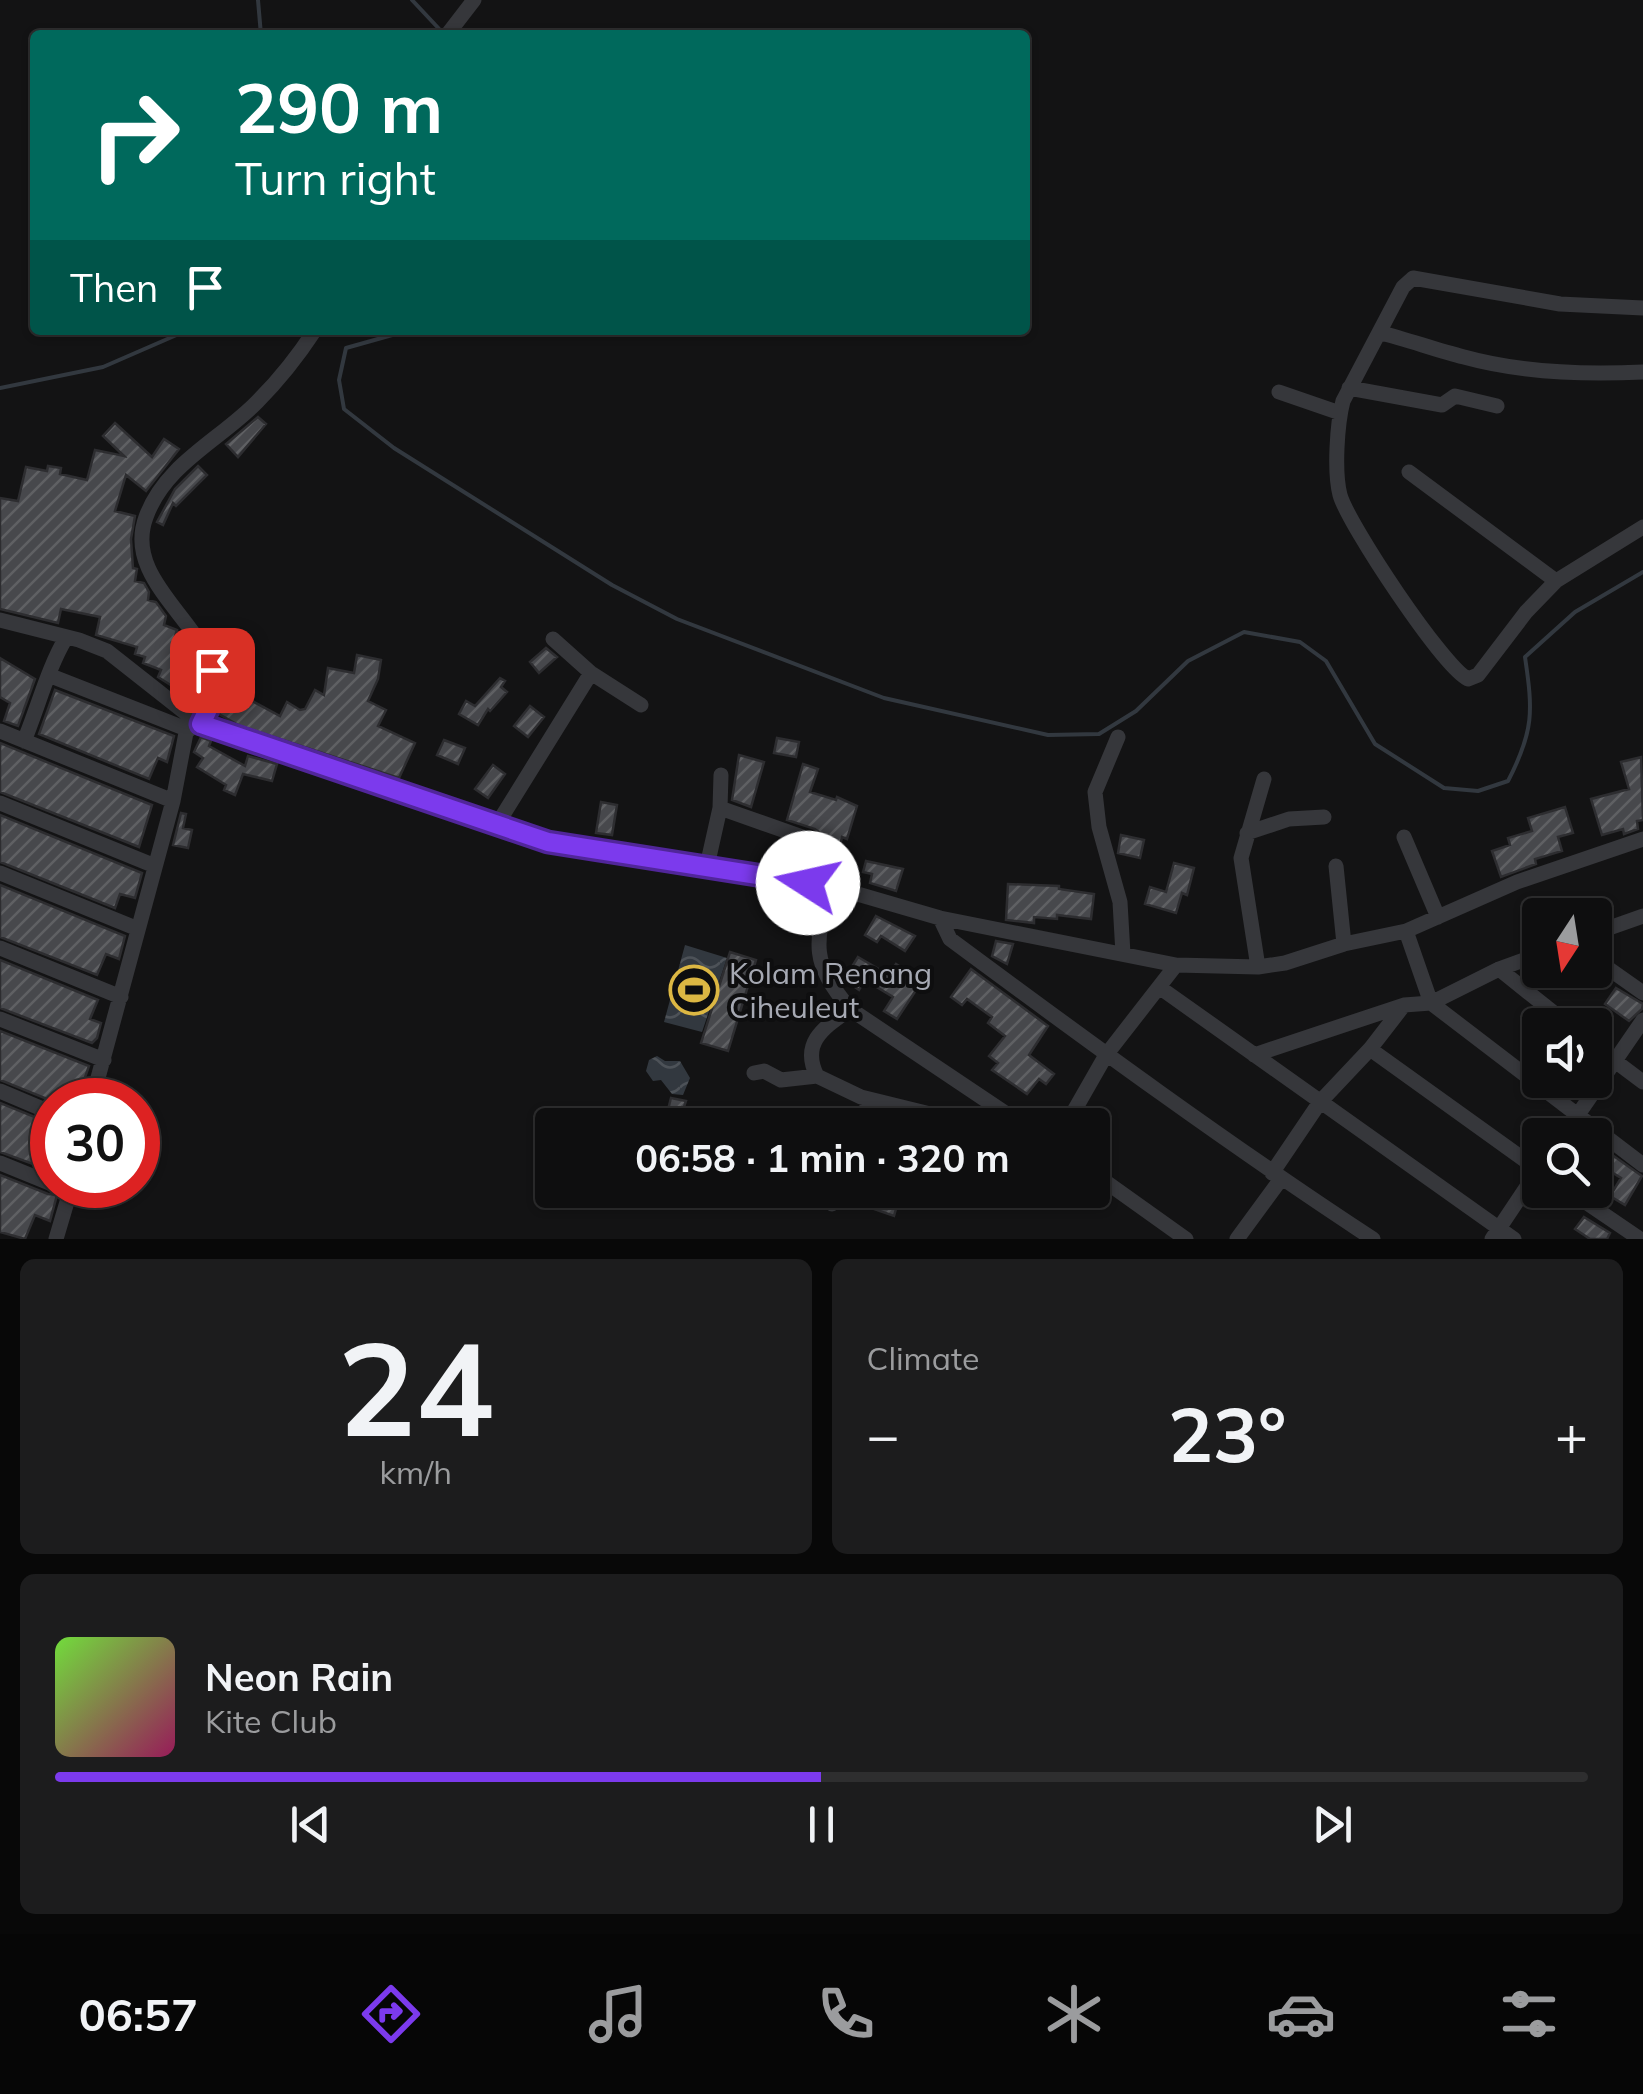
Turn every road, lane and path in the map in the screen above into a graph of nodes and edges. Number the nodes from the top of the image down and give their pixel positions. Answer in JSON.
{"nodes":[{"id":1,"x":474,"y":0,"type":"edge"},
{"id":2,"x":452,"y":30,"type":"edge"},
{"id":3,"x":1643,"y":308,"type":"edge"},
{"id":4,"x":1381,"y":333,"type":"junction"},
{"id":5,"x":312,"y":335,"type":"edge"},
{"id":6,"x":1643,"y":372,"type":"edge"},
{"id":7,"x":1349,"y":388,"type":"junction"},
{"id":8,"x":1279,"y":392,"type":"dead end"},
{"id":9,"x":1497,"y":406,"type":"dead end"},
{"id":10,"x":1340,"y":413,"type":"junction"},
{"id":11,"x":1409,"y":472,"type":"dead end"},
{"id":12,"x":1643,"y":527,"type":"edge"},
{"id":13,"x":1556,"y":581,"type":"junction"},
{"id":14,"x":0,"y":620,"type":"edge"},
{"id":15,"x":66,"y":638,"type":"junction"},
{"id":16,"x":553,"y":639,"type":"dead end"},
{"id":17,"x":592,"y":673,"type":"junction"},
{"id":18,"x":50,"y":676,"type":"junction"},
{"id":19,"x":640,"y":706,"type":"dead end"},
{"id":20,"x":193,"y":724,"type":"junction"},
{"id":21,"x":0,"y":731,"type":"edge"},
{"id":22,"x":1118,"y":736,"type":"dead end"},
{"id":23,"x":24,"y":741,"type":"junction"},
{"id":24,"x":721,"y":776,"type":"dead end"},
{"id":25,"x":1264,"y":778,"type":"dead end"},
{"id":26,"x":174,"y":801,"type":"junction"},
{"id":27,"x":0,"y":803,"type":"edge"},
{"id":28,"x":720,"y":808,"type":"junction"},
{"id":29,"x":1324,"y":817,"type":"dead end"},
{"id":30,"x":498,"y":823,"type":"junction"},
{"id":31,"x":1247,"y":833,"type":"junction"},
{"id":32,"x":1404,"y":837,"type":"dead end"},
{"id":33,"x":1643,"y":839,"type":"edge"},
{"id":34,"x":155,"y":866,"type":"junction"},
{"id":35,"x":706,"y":866,"type":"junction"},
{"id":36,"x":1336,"y":866,"type":"dead end"},
{"id":37,"x":0,"y":873,"type":"edge"},
{"id":38,"x":808,"y":883,"type":"junction"},
{"id":39,"x":830,"y":886,"type":"junction"},
{"id":40,"x":1643,"y":916,"type":"edge"},
{"id":41,"x":1438,"y":917,"type":"junction"},
{"id":42,"x":940,"y":918,"type":"junction"},
{"id":43,"x":1612,"y":928,"type":"edge"},
{"id":44,"x":138,"y":929,"type":"junction"},
{"id":45,"x":1406,"y":931,"type":"junction"},
{"id":46,"x":1344,"y":944,"type":"junction"},
{"id":47,"x":0,"y":948,"type":"edge"},
{"id":48,"x":1122,"y":954,"type":"junction"},
{"id":49,"x":1522,"y":961,"type":"edge"},
{"id":50,"x":1176,"y":965,"type":"junction"},
{"id":51,"x":1258,"y":967,"type":"junction"},
{"id":52,"x":1499,"y":969,"type":"junction"},
{"id":53,"x":1612,"y":971,"type":"edge"},
{"id":54,"x":1159,"y":987,"type":"junction"},
{"id":55,"x":1643,"y":994,"type":"edge"},
{"id":56,"x":121,"y":997,"type":"junction"},
{"id":57,"x":1431,"y":1004,"type":"junction"},
{"id":58,"x":1404,"y":1005,"type":"junction"},
{"id":59,"x":1548,"y":1008,"type":"edge"},
{"id":60,"x":850,"y":1009,"type":"junction"},
{"id":61,"x":0,"y":1019,"type":"edge"},
{"id":62,"x":1643,"y":1020,"type":"edge"},
{"id":63,"x":1370,"y":1049,"type":"junction"},
{"id":64,"x":1106,"y":1055,"type":"junction"},
{"id":65,"x":1254,"y":1055,"type":"junction"},
{"id":66,"x":104,"y":1060,"type":"junction"},
{"id":67,"x":1612,"y":1060,"type":"edge"},
{"id":68,"x":1615,"y":1062,"type":"junction"},
{"id":69,"x":754,"y":1073,"type":"dead end"},
{"id":70,"x":817,"y":1076,"type":"junction"},
{"id":71,"x":99,"y":1078,"type":"edge"},
{"id":72,"x":1643,"y":1082,"type":"edge"},
{"id":73,"x":0,"y":1090,"type":"edge"},
{"id":74,"x":879,"y":1102,"type":"junction"},
{"id":75,"x":1320,"y":1102,"type":"junction"},
{"id":76,"x":30,"y":1103,"type":"edge"},
{"id":77,"x":869,"y":1108,"type":"edge"},
{"id":78,"x":904,"y":1108,"type":"edge"},
{"id":79,"x":997,"y":1108,"type":"edge"},
{"id":80,"x":1076,"y":1108,"type":"edge"},
{"id":81,"x":1578,"y":1118,"type":"joint"},
{"id":82,"x":1612,"y":1143,"type":"edge"},
{"id":83,"x":1522,"y":1157,"type":"edge"},
{"id":84,"x":0,"y":1163,"type":"edge"},
{"id":85,"x":1643,"y":1165,"type":"edge"},
{"id":86,"x":30,"y":1175,"type":"edge"},
{"id":87,"x":1277,"y":1176,"type":"junction"},
{"id":88,"x":1110,"y":1185,"type":"edge"},
{"id":89,"x":1522,"y":1194,"type":"edge"},
{"id":90,"x":65,"y":1208,"type":"edge"},
{"id":91,"x":1594,"y":1208,"type":"edge"},
{"id":92,"x":1495,"y":1234,"type":"edge"},
{"id":93,"x":56,"y":1239,"type":"edge"},
{"id":94,"x":1186,"y":1239,"type":"edge"},
{"id":95,"x":1237,"y":1239,"type":"edge"},
{"id":96,"x":1373,"y":1239,"type":"edge"},
{"id":97,"x":1514,"y":1239,"type":"edge"},
{"id":98,"x":1640,"y":1239,"type":"edge"}],
"edges":[{"from":1,"to":2,"type":"street"},
{"from":3,"to":4,"type":"street"},
{"from":4,"to":6,"type":"street"},
{"from":4,"to":7,"type":"street"},
{"from":5,"to":20,"type":"street"},
{"from":7,"to":9,"type":"street"},
{"from":7,"to":10,"type":"street"},
{"from":8,"to":10,"type":"street"},
{"from":10,"to":13,"type":"street"},
{"from":11,"to":13,"type":"street"},
{"from":12,"to":13,"type":"street"},
{"from":14,"to":15,"type":"street"},
{"from":15,"to":18,"type":"street"},
{"from":15,"to":20,"type":"street"},
{"from":16,"to":17,"type":"street"},
{"from":17,"to":19,"type":"street"},
{"from":17,"to":30,"type":"street"},
{"from":18,"to":20,"type":"street"},
{"from":18,"to":23,"type":"street"},
{"from":20,"to":26,"type":"street"},
{"from":20,"to":30,"type":"street"},
{"from":21,"to":23,"type":"street"},
{"from":22,"to":48,"type":"street"},
{"from":23,"to":26,"type":"street"},
{"from":24,"to":28,"type":"street"},
{"from":25,"to":31,"type":"street"},
{"from":26,"to":34,"type":"street"},
{"from":27,"to":34,"type":"street"},
{"from":28,"to":35,"type":"street"},
{"from":28,"to":38,"type":"street"},
{"from":29,"to":31,"type":"street"},
{"from":30,"to":35,"type":"street"},
{"from":31,"to":51,"type":"street"},
{"from":32,"to":41,"type":"street"},
{"from":33,"to":41,"type":"street"},
{"from":34,"to":44,"type":"street"},
{"from":35,"to":38,"type":"street"},
{"from":36,"to":46,"type":"street"},
{"from":37,"to":44,"type":"street"},
{"from":38,"to":39,"type":"street"},
{"from":39,"to":42,"type":"street"},
{"from":39,"to":60,"type":"street"},
{"from":40,"to":43,"type":"street"},
{"from":41,"to":45,"type":"street"},
{"from":42,"to":48,"type":"street"},
{"from":42,"to":64,"type":"street"},
{"from":44,"to":56,"type":"street"},
{"from":45,"to":46,"type":"street"},
{"from":45,"to":57,"type":"street"},
{"from":46,"to":51,"type":"street"},
{"from":47,"to":56,"type":"street"},
{"from":48,"to":50,"type":"street"},
{"from":49,"to":52,"type":"street"},
{"from":50,"to":51,"type":"street"},
{"from":50,"to":54,"type":"street"},
{"from":52,"to":57,"type":"street"},
{"from":52,"to":59,"type":"street"},
{"from":53,"to":55,"type":"street"},
{"from":54,"to":64,"type":"street"},
{"from":54,"to":65,"type":"street"},
{"from":56,"to":66,"type":"street"},
{"from":57,"to":58,"type":"street"},
{"from":57,"to":81,"type":"street"},
{"from":58,"to":63,"type":"street"},
{"from":58,"to":65,"type":"street"},
{"from":60,"to":70,"type":"street"},
{"from":60,"to":79,"type":"street"},
{"from":61,"to":66,"type":"street"},
{"from":62,"to":68,"type":"street"},
{"from":63,"to":75,"type":"street"},
{"from":63,"to":83,"type":"street"},
{"from":64,"to":80,"type":"street"},
{"from":64,"to":87,"type":"street"},
{"from":65,"to":75,"type":"street"},
{"from":66,"to":71,"type":"street"},
{"from":67,"to":68,"type":"street"},
{"from":68,"to":72,"type":"street"},
{"from":68,"to":81,"type":"street"},
{"from":69,"to":70,"type":"street"},
{"from":70,"to":74,"type":"street"},
{"from":73,"to":76,"type":"street"},
{"from":74,"to":77,"type":"street"},
{"from":74,"to":78,"type":"street"},
{"from":75,"to":87,"type":"street"},
{"from":75,"to":92,"type":"street"},
{"from":82,"to":85,"type":"street"},
{"from":84,"to":86,"type":"street"},
{"from":87,"to":95,"type":"street"},
{"from":87,"to":96,"type":"street"},
{"from":88,"to":94,"type":"street"},
{"from":89,"to":92,"type":"street"},
{"from":90,"to":93,"type":"street"},
{"from":91,"to":98,"type":"street"},
{"from":92,"to":97,"type":"street"}]}
